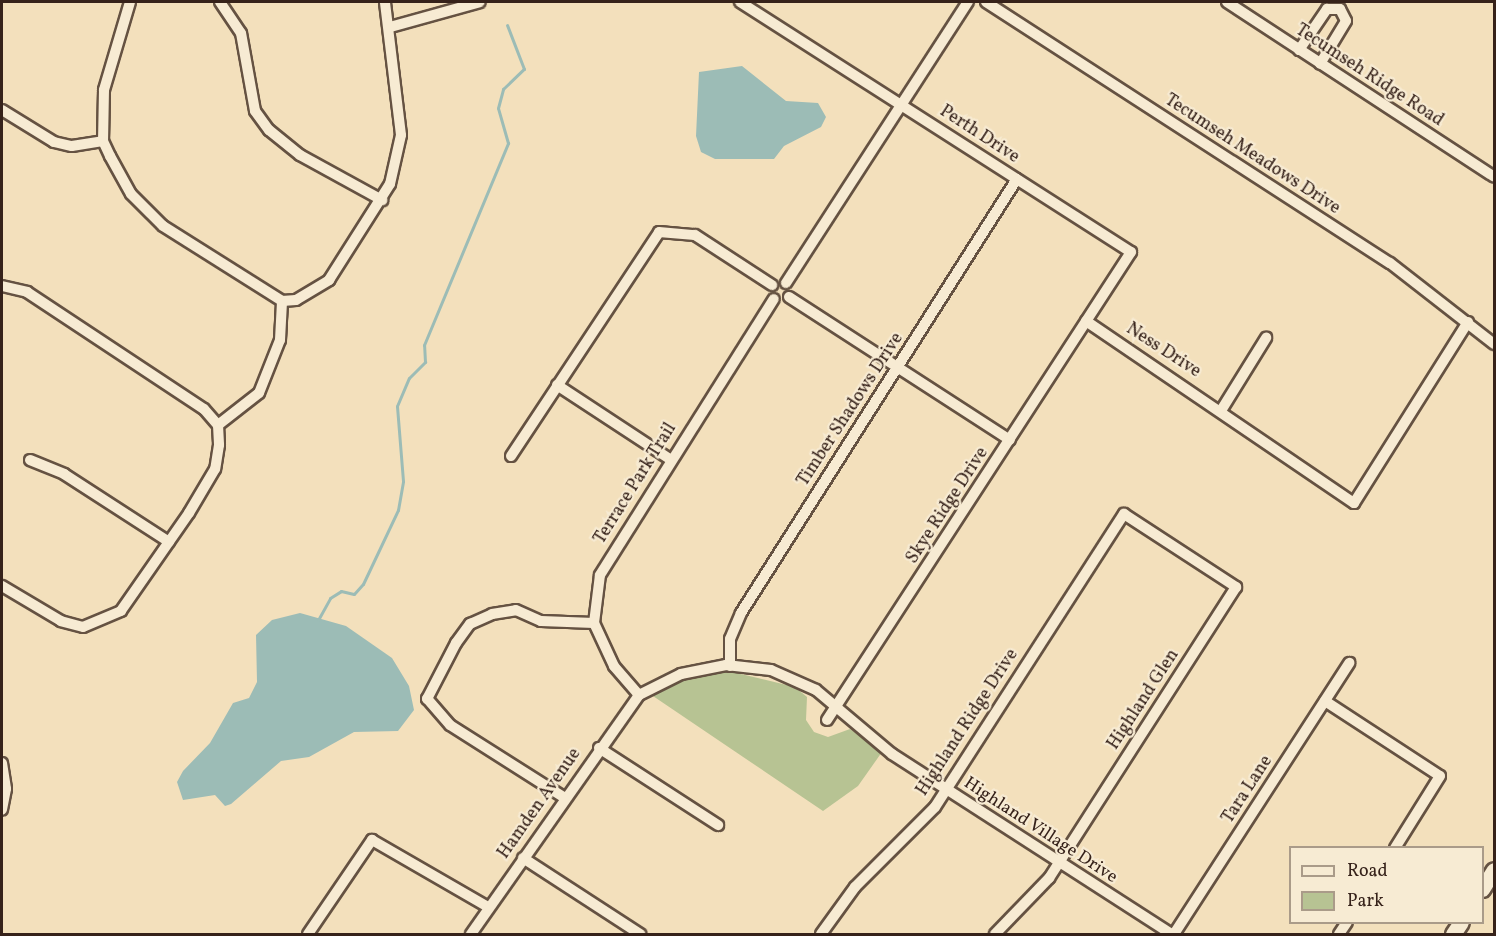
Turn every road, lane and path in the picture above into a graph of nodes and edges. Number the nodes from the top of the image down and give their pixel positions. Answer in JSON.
{"nodes":[{"id":1,"x":130,"y":2,"type":"edge"},
{"id":2,"x":220,"y":2,"type":"edge"},
{"id":3,"x":385,"y":2,"type":"edge"},
{"id":4,"x":480,"y":2,"type":"edge"},
{"id":5,"x":740,"y":2,"type":"edge"},
{"id":6,"x":968,"y":2,"type":"edge"},
{"id":7,"x":986,"y":2,"type":"edge"},
{"id":8,"x":1227,"y":2,"type":"edge"},
{"id":9,"x":390,"y":27,"type":"junction"},
{"id":10,"x":1299,"y":50,"type":"junction"},
{"id":11,"x":1320,"y":64,"type":"junction"},
{"id":12,"x":901,"y":105,"type":"junction"},
{"id":13,"x":2,"y":110,"type":"edge"},
{"id":14,"x":103,"y":141,"type":"junction"},
{"id":15,"x":1494,"y":177,"type":"edge"},
{"id":16,"x":1017,"y":179,"type":"junction"},
{"id":17,"x":382,"y":200,"type":"junction"},
{"id":18,"x":786,"y":283,"type":"junction"},
{"id":19,"x":772,"y":285,"type":"junction"},
{"id":20,"x":2,"y":286,"type":"edge"},
{"id":21,"x":789,"y":297,"type":"junction"},
{"id":22,"x":774,"y":299,"type":"junction"},
{"id":23,"x":282,"y":301,"type":"junction"},
{"id":24,"x":1086,"y":321,"type":"junction"},
{"id":25,"x":1468,"y":322,"type":"junction"},
{"id":26,"x":1266,"y":338,"type":"dead end"},
{"id":27,"x":1494,"y":344,"type":"edge"},
{"id":28,"x":898,"y":368,"type":"junction"},
{"id":29,"x":557,"y":385,"type":"junction"},
{"id":30,"x":1222,"y":410,"type":"junction"},
{"id":31,"x":218,"y":425,"type":"junction"},
{"id":32,"x":1010,"y":440,"type":"junction"},
{"id":33,"x":511,"y":456,"type":"dead end"},
{"id":34,"x":30,"y":460,"type":"dead end"},
{"id":35,"x":671,"y":460,"type":"junction"},
{"id":36,"x":1124,"y":514,"type":"joint"},
{"id":37,"x":169,"y":542,"type":"junction"},
{"id":38,"x":2,"y":586,"type":"edge"},
{"id":39,"x":594,"y":623,"type":"junction"},
{"id":40,"x":1349,"y":663,"type":"dead end"},
{"id":41,"x":730,"y":666,"type":"junction"},
{"id":42,"x":639,"y":694,"type":"junction"},
{"id":43,"x":1324,"y":701,"type":"junction"},
{"id":44,"x":836,"y":708,"type":"junction"},
{"id":45,"x":827,"y":720,"type":"dead end"},
{"id":46,"x":599,"y":748,"type":"junction"},
{"id":47,"x":2,"y":763,"type":"edge"},
{"id":48,"x":946,"y":789,"type":"junction"},
{"id":49,"x":565,"y":798,"type":"junction"},
{"id":50,"x":2,"y":810,"type":"edge"},
{"id":51,"x":718,"y":825,"type":"dead end"},
{"id":52,"x":1396,"y":846,"type":"edge"},
{"id":53,"x":523,"y":858,"type":"junction"},
{"id":54,"x":1059,"y":862,"type":"junction"},
{"id":55,"x":1494,"y":870,"type":"edge"},
{"id":56,"x":1484,"y":886,"type":"edge"},
{"id":57,"x":488,"y":907,"type":"junction"},
{"id":58,"x":308,"y":934,"type":"edge"},
{"id":59,"x":471,"y":934,"type":"edge"},
{"id":60,"x":640,"y":934,"type":"edge"},
{"id":61,"x":821,"y":934,"type":"edge"},
{"id":62,"x":995,"y":934,"type":"edge"},
{"id":63,"x":1173,"y":934,"type":"edge"}],
"edges":[{"from":1,"to":14,"type":"street"},
{"from":2,"to":17,"type":"street"},
{"from":3,"to":9,"type":"street"},
{"from":4,"to":9,"type":"street"},
{"from":5,"to":12,"type":"street","name":"Perth Drive"},
{"from":6,"to":12,"type":"street"},
{"from":7,"to":25,"type":"street","name":"Tecumseh Meadows Drive"},
{"from":8,"to":10,"type":"street","name":"Tecumseh Ridge Road"},
{"from":9,"to":17,"type":"street"},
{"from":10,"to":11,"type":"street","name":"Tecumseh Ridge Road"},
{"from":10,"to":11,"type":"street"},
{"from":11,"to":15,"type":"street","name":"Tecumseh Ridge Road"},
{"from":12,"to":16,"type":"street","name":"Perth Drive"},
{"from":12,"to":18,"type":"street"},
{"from":13,"to":14,"type":"street"},
{"from":14,"to":23,"type":"street"},
{"from":16,"to":24,"type":"street","name":"Perth Drive"},
{"from":16,"to":28,"type":"street","name":"Timber Shadows Drive"},
{"from":17,"to":23,"type":"street"},
{"from":18,"to":19,"type":"street"},
{"from":18,"to":21,"type":"street"},
{"from":19,"to":22,"type":"street"},
{"from":19,"to":29,"type":"street"},
{"from":20,"to":31,"type":"street"},
{"from":21,"to":22,"type":"street"},
{"from":21,"to":28,"type":"street"},
{"from":22,"to":35,"type":"street","name":"Terrace Park Trail"},
{"from":23,"to":31,"type":"street"},
{"from":24,"to":30,"type":"street","name":"Ness Drive"},
{"from":24,"to":32,"type":"street","name":"Skye Ridge Drive"},
{"from":25,"to":27,"type":"street","name":"Tecumseh Meadows Drive"},
{"from":25,"to":30,"type":"street","name":"Ness Drive"},
{"from":26,"to":30,"type":"street"},
{"from":28,"to":32,"type":"street"},
{"from":28,"to":41,"type":"street","name":"Timber Shadows Drive"},
{"from":29,"to":33,"type":"street"},
{"from":29,"to":35,"type":"street"},
{"from":31,"to":37,"type":"street"},
{"from":32,"to":44,"type":"street","name":"Skye Ridge Drive"},
{"from":34,"to":37,"type":"street"},
{"from":35,"to":39,"type":"street","name":"Terrace Park Trail"},
{"from":36,"to":48,"type":"street","name":"Highland Ridge Drive"},
{"from":36,"to":54,"type":"street","name":"Highland Glen"},
{"from":37,"to":38,"type":"street"},
{"from":39,"to":42,"type":"street"},
{"from":39,"to":49,"type":"street"},
{"from":40,"to":43,"type":"street","name":"Tara Lane"},
{"from":41,"to":42,"type":"street","name":"Highland Village Drive"},
{"from":41,"to":44,"type":"street","name":"Highland Village Drive"},
{"from":42,"to":46,"type":"street","name":"Hamden Avenue"},
{"from":43,"to":52,"type":"street"},
{"from":43,"to":63,"type":"street","name":"Tara Lane"},
{"from":44,"to":45,"type":"street"},
{"from":44,"to":48,"type":"street","name":"Highland Village Drive"},
{"from":46,"to":49,"type":"street","name":"Hamden Avenue"},
{"from":46,"to":51,"type":"street"},
{"from":47,"to":50,"type":"street"},
{"from":48,"to":54,"type":"street","name":"Highland Village Drive"},
{"from":48,"to":61,"type":"street","name":"Highland Ridge Drive"},
{"from":49,"to":53,"type":"street","name":"Hamden Avenue"},
{"from":53,"to":57,"type":"street","name":"Hamden Avenue"},
{"from":53,"to":60,"type":"street"},
{"from":54,"to":62,"type":"street","name":"Highland Glen"},
{"from":54,"to":63,"type":"street","name":"Highland Village Drive"},
{"from":55,"to":56,"type":"main road"},
{"from":57,"to":58,"type":"street"},
{"from":57,"to":59,"type":"street","name":"Hamden Avenue"}]}
